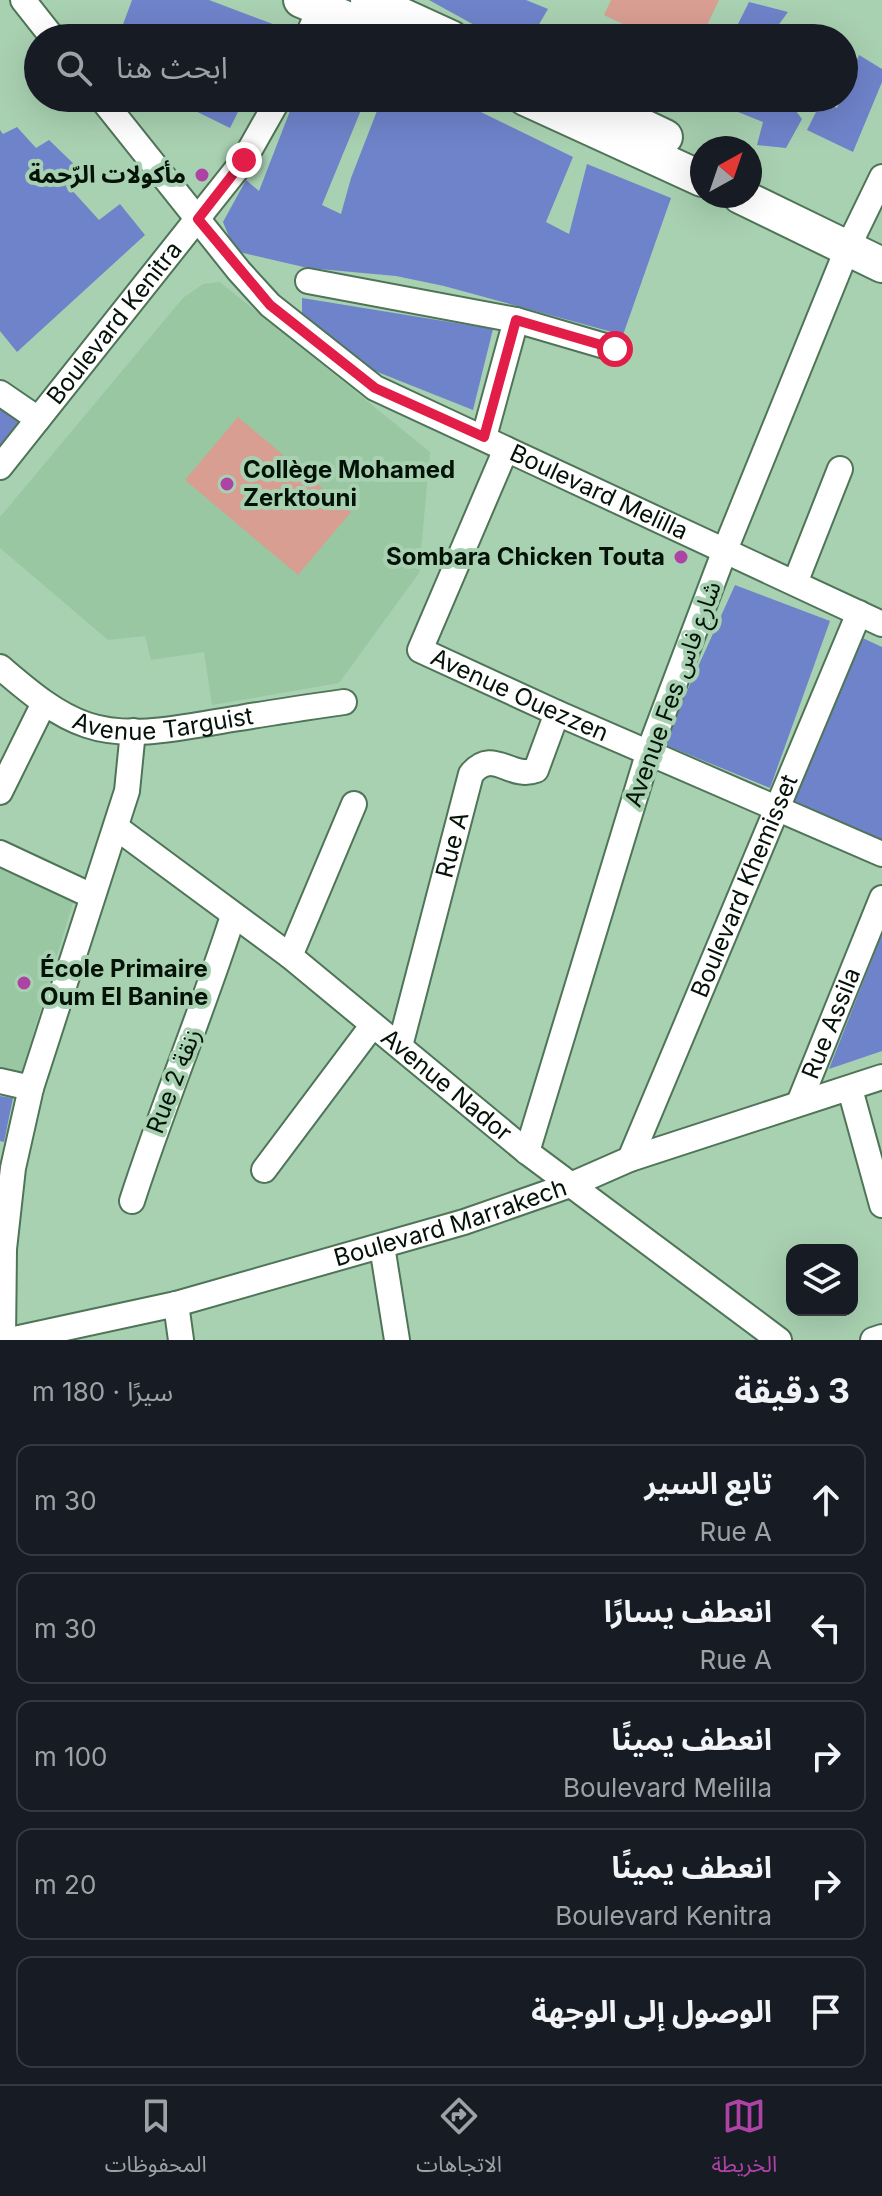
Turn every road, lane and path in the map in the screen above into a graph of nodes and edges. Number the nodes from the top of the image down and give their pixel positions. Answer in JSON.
{"nodes":[{"id":1,"x":23,"y":0,"type":"edge"},
{"id":2,"x":368,"y":0,"type":"edge"},
{"id":3,"x":313,"y":11,"type":"edge"},
{"id":4,"x":42,"y":24,"type":"edge"},
{"id":5,"x":352,"y":24,"type":"edge"},
{"id":6,"x":420,"y":24,"type":"edge"},
{"id":7,"x":112,"y":112,"type":"edge"},
{"id":8,"x":271,"y":112,"type":"edge"},
{"id":9,"x":556,"y":112,"type":"edge"},
{"id":10,"x":613,"y":112,"type":"edge"},
{"id":11,"x":690,"y":148,"type":"edge"},
{"id":12,"x":690,"y":174,"type":"edge"},
{"id":13,"x":882,"y":177,"type":"edge"},
{"id":14,"x":762,"y":183,"type":"edge"},
{"id":15,"x":762,"y":204,"type":"edge"},
{"id":16,"x":198,"y":219,"type":"junction"},
{"id":17,"x":862,"y":238,"type":"edge"},
{"id":18,"x":882,"y":265,"type":"edge"},
{"id":19,"x":308,"y":281,"type":"dead end"},
{"id":20,"x":516,"y":320,"type":"junction"},
{"id":21,"x":615,"y":349,"type":"dead end"},
{"id":22,"x":0,"y":393,"type":"edge"},
{"id":23,"x":38,"y":419,"type":"junction"},
{"id":24,"x":484,"y":437,"type":"junction"},
{"id":25,"x":506,"y":449,"type":"junction"},
{"id":26,"x":0,"y":467,"type":"edge"},
{"id":27,"x":840,"y":469,"type":"dead end"},
{"id":28,"x":725,"y":550,"type":"junction"},
{"id":29,"x":795,"y":583,"type":"junction"},
{"id":30,"x":859,"y":613,"type":"junction"},
{"id":31,"x":882,"y":624,"type":"edge"},
{"id":32,"x":0,"y":667,"type":"edge"},
{"id":33,"x":344,"y":702,"type":"dead end"},
{"id":34,"x":44,"y":703,"type":"junction"},
{"id":35,"x":557,"y":713,"type":"junction"},
{"id":36,"x":133,"y":731,"type":"junction"},
{"id":37,"x":649,"y":751,"type":"junction"},
{"id":38,"x":0,"y":792,"type":"edge"},
{"id":39,"x":354,"y":804,"type":"dead end"},
{"id":40,"x":777,"y":808,"type":"junction"},
{"id":41,"x":117,"y":828,"type":"junction"},
{"id":42,"x":0,"y":853,"type":"edge"},
{"id":43,"x":882,"y":854,"type":"edge"},
{"id":44,"x":92,"y":896,"type":"junction"},
{"id":45,"x":882,"y":898,"type":"edge"},
{"id":46,"x":233,"y":916,"type":"junction"},
{"id":47,"x":290,"y":956,"type":"junction"},
{"id":48,"x":372,"y":1026,"type":"junction"},
{"id":49,"x":400,"y":1046,"type":"junction"},
{"id":50,"x":882,"y":1077,"type":"edge"},
{"id":51,"x":0,"y":1081,"type":"edge"},
{"id":52,"x":31,"y":1088,"type":"junction"},
{"id":53,"x":850,"y":1089,"type":"junction"},
{"id":54,"x":799,"y":1103,"type":"junction"},
{"id":55,"x":527,"y":1152,"type":"junction"},
{"id":56,"x":630,"y":1159,"type":"junction"},
{"id":57,"x":7,"y":1169,"type":"edge"},
{"id":58,"x":264,"y":1170,"type":"dead end"},
{"id":59,"x":573,"y":1184,"type":"junction"},
{"id":60,"x":132,"y":1201,"type":"dead end"},
{"id":61,"x":882,"y":1205,"type":"edge"},
{"id":62,"x":382,"y":1246,"type":"junction"},
{"id":63,"x":176,"y":1304,"type":"junction"},
{"id":64,"x":882,"y":1337,"type":"edge"},
{"id":65,"x":3,"y":1340,"type":"edge"},
{"id":66,"x":10,"y":1340,"type":"edge"},
{"id":67,"x":181,"y":1340,"type":"edge"},
{"id":68,"x":397,"y":1340,"type":"edge"},
{"id":69,"x":779,"y":1340,"type":"edge"},
{"id":70,"x":873,"y":1340,"type":"edge"}],
"edges":[{"from":1,"to":4,"type":"street"},
{"from":2,"to":6,"type":"main road"},
{"from":3,"to":5,"type":"main road"},
{"from":7,"to":16,"type":"street","name":"Boulevard Melilla"},
{"from":8,"to":16,"type":"street","name":"Boulevard Kenitra"},
{"from":9,"to":12,"type":"main road"},
{"from":10,"to":11,"type":"main road"},
{"from":13,"to":17,"type":"street","name":"Avenue Fes شارع فاس"},
{"from":14,"to":17,"type":"main road"},
{"from":15,"to":17,"type":"main road"},
{"from":16,"to":23,"type":"street","name":"Boulevard Kenitra"},
{"from":16,"to":24,"type":"street","name":"Boulevard Melilla"},
{"from":17,"to":18,"type":"main road"},
{"from":17,"to":28,"type":"street","name":"Avenue Fes شارع فاس"},
{"from":19,"to":20,"type":"street"},
{"from":20,"to":21,"type":"street"},
{"from":20,"to":24,"type":"street"},
{"from":22,"to":23,"type":"street"},
{"from":23,"to":26,"type":"street","name":"Boulevard Kenitra"},
{"from":24,"to":25,"type":"street","name":"Boulevard Melilla"},
{"from":25,"to":28,"type":"street","name":"Boulevard Melilla"},
{"from":25,"to":35,"type":"street","name":"Avenue Ouezzen"},
{"from":27,"to":29,"type":"street"},
{"from":28,"to":29,"type":"street","name":"Boulevard Melilla"},
{"from":28,"to":37,"type":"street","name":"Avenue Fes شارع فاس"},
{"from":29,"to":30,"type":"street","name":"Boulevard Melilla"},
{"from":30,"to":31,"type":"street","name":"Boulevard Melilla"},
{"from":30,"to":40,"type":"street","name":"Boulevard Khemisset"},
{"from":32,"to":34,"type":"street","name":"Avenue Targuist"},
{"from":33,"to":36,"type":"street","name":"Avenue Targuist"},
{"from":34,"to":36,"type":"street","name":"Avenue Targuist"},
{"from":34,"to":38,"type":"street"},
{"from":35,"to":37,"type":"street","name":"Avenue Ouezzen"},
{"from":35,"to":49,"type":"street","name":"Rue A"},
{"from":36,"to":41,"type":"street"},
{"from":37,"to":40,"type":"street","name":"Avenue Ouezzen"},
{"from":37,"to":55,"type":"street","name":"Avenue Fes شارع فاس"},
{"from":39,"to":47,"type":"street"},
{"from":40,"to":43,"type":"street","name":"Avenue Ouezzen"},
{"from":40,"to":56,"type":"street","name":"Boulevard Khemisset"},
{"from":41,"to":44,"type":"street"},
{"from":41,"to":46,"type":"street","name":"Avenue Nador"},
{"from":42,"to":44,"type":"street"},
{"from":44,"to":52,"type":"street"},
{"from":45,"to":54,"type":"street","name":"Rue Assila"},
{"from":46,"to":47,"type":"street","name":"Avenue Nador"},
{"from":46,"to":60,"type":"street","name":"Rue 2 زنقة"},
{"from":47,"to":48,"type":"street","name":"Avenue Nador"},
{"from":48,"to":49,"type":"street","name":"Avenue Nador"},
{"from":48,"to":58,"type":"street"},
{"from":49,"to":55,"type":"street","name":"Avenue Nador"},
{"from":50,"to":53,"type":"street","name":"Boulevard Marrakech"},
{"from":51,"to":52,"type":"street"},
{"from":52,"to":57,"type":"street"},
{"from":53,"to":54,"type":"street","name":"Boulevard Marrakech"},
{"from":53,"to":61,"type":"street"},
{"from":54,"to":56,"type":"street","name":"Boulevard Marrakech"},
{"from":55,"to":59,"type":"street","name":"Avenue Nador"},
{"from":56,"to":59,"type":"street","name":"Boulevard Marrakech"},
{"from":57,"to":65,"type":"street"},
{"from":59,"to":62,"type":"street","name":"Boulevard Marrakech"},
{"from":59,"to":69,"type":"street","name":"Avenue Nador"},
{"from":62,"to":63,"type":"street","name":"Boulevard Marrakech"},
{"from":62,"to":68,"type":"street"},
{"from":63,"to":66,"type":"street","name":"Boulevard Marrakech"},
{"from":63,"to":67,"type":"street"},
{"from":64,"to":70,"type":"street"}]}
